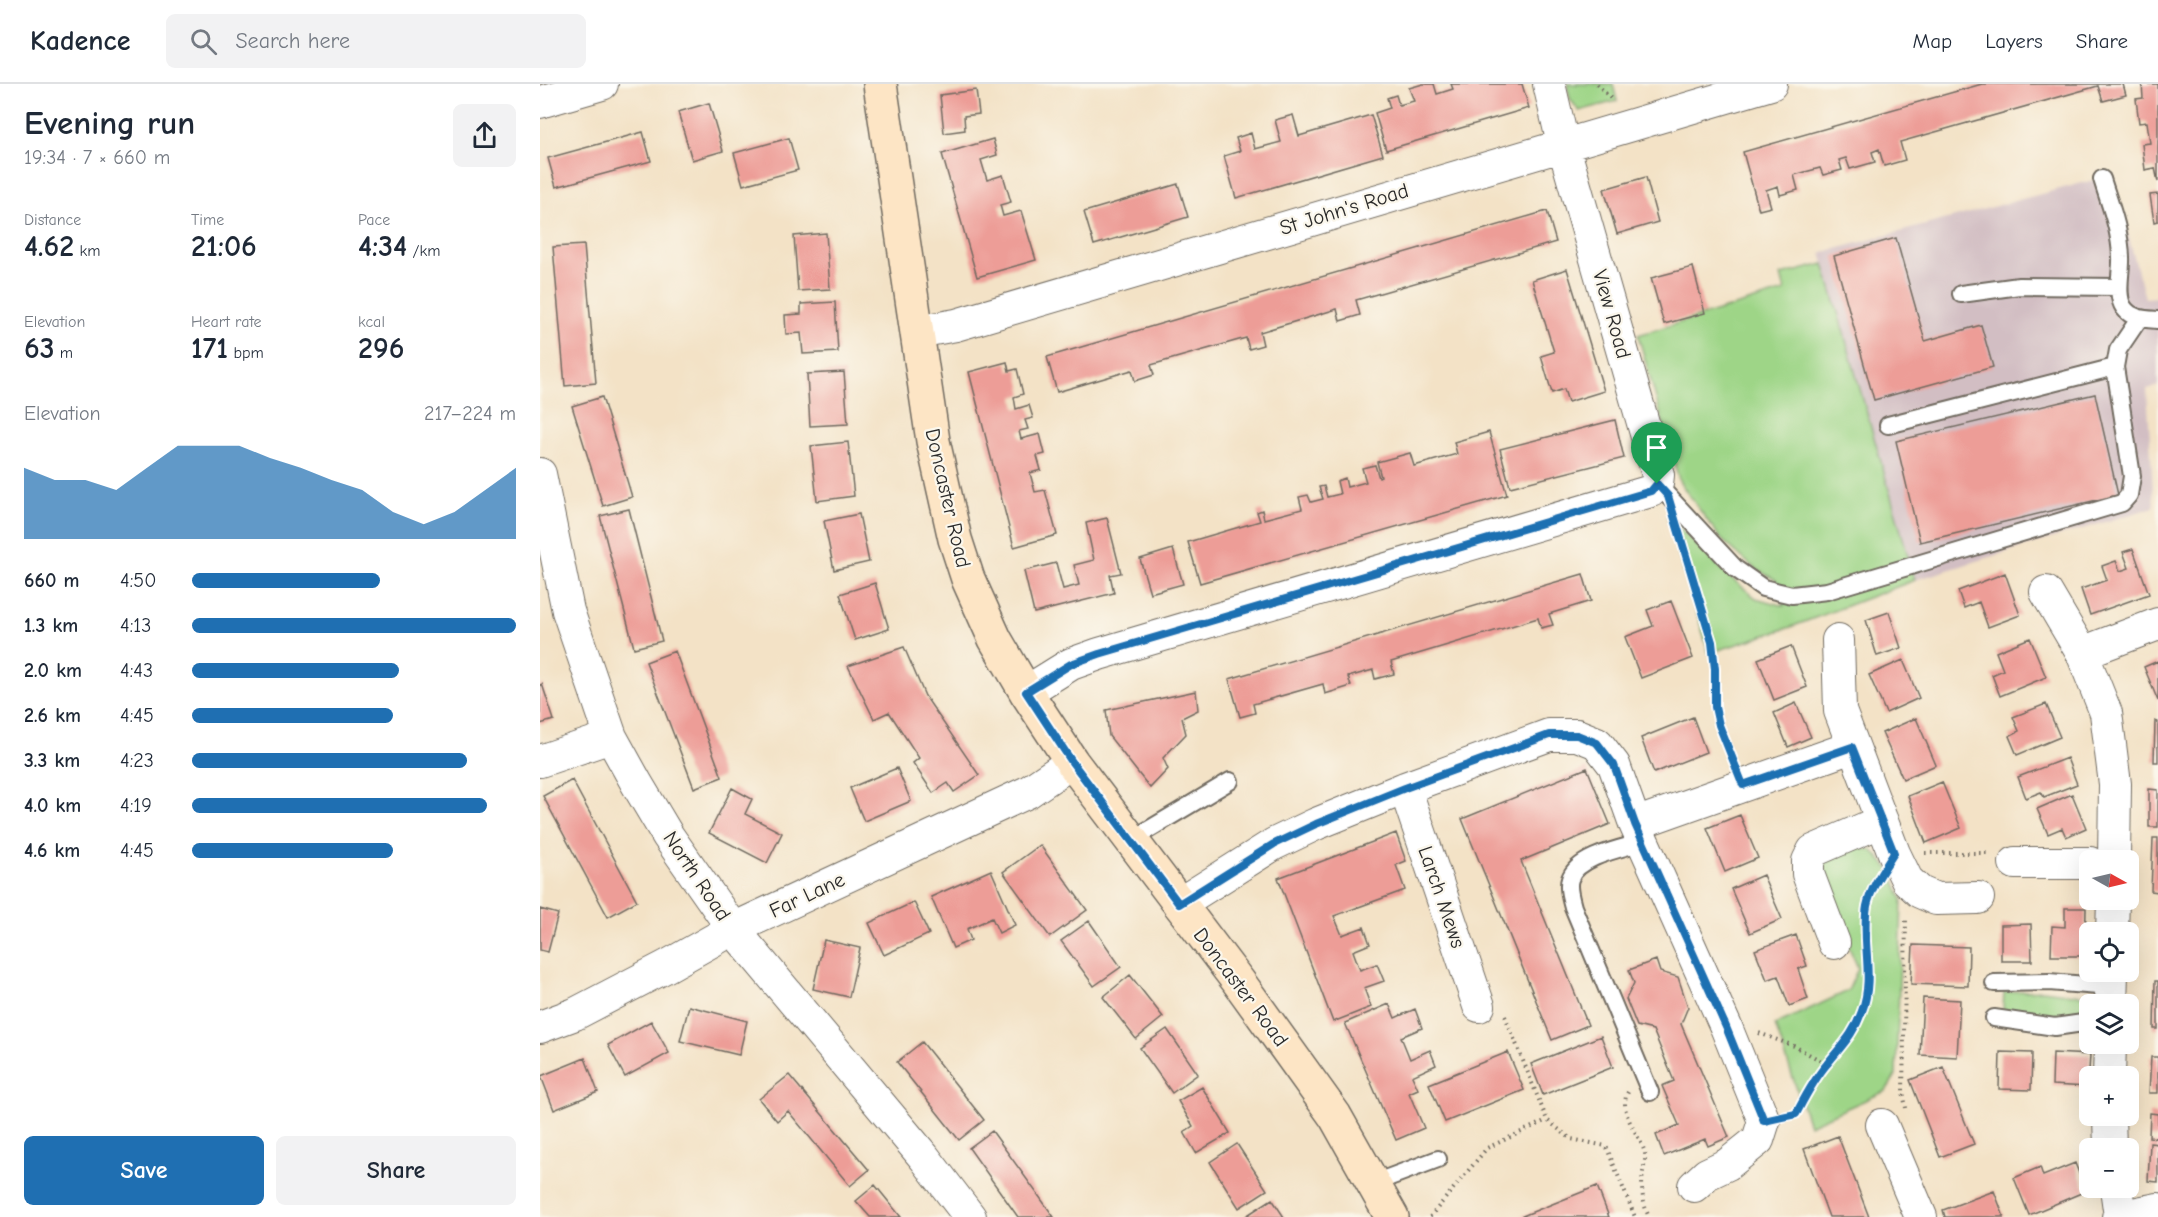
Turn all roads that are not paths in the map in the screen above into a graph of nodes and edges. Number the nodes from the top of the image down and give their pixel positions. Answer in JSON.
{"nodes":[{"id":1,"x":602,"y":84,"type":"edge"},
{"id":2,"x":880,"y":84,"type":"edge"},
{"id":3,"x":1549,"y":84,"type":"edge"},
{"id":4,"x":1771,"y":84,"type":"edge"},
{"id":5,"x":540,"y":102,"type":"edge"},
{"id":6,"x":1563,"y":144,"type":"junction"},
{"id":7,"x":2102,"y":179,"type":"dead end"},
{"id":8,"x":2119,"y":286,"type":"junction"},
{"id":9,"x":1961,"y":294,"type":"dead end"},
{"id":10,"x":2139,"y":319,"type":"junction"},
{"id":11,"x":2158,"y":320,"type":"edge"},
{"id":12,"x":917,"y":332,"type":"junction"},
{"id":13,"x":2115,"y":367,"type":"junction"},
{"id":14,"x":1888,"y":425,"type":"dead end"},
{"id":15,"x":540,"y":474,"type":"edge"},
{"id":16,"x":1663,"y":490,"type":"junction"},
{"id":17,"x":2046,"y":592,"type":"dead end"},
{"id":18,"x":2158,"y":624,"type":"edge"},
{"id":19,"x":1838,"y":640,"type":"dead end"},
{"id":20,"x":2082,"y":653,"type":"junction"},
{"id":21,"x":1026,"y":692,"type":"junction"},
{"id":22,"x":611,"y":737,"type":"junction"},
{"id":23,"x":1852,"y":747,"type":"junction"},
{"id":24,"x":540,"y":761,"type":"edge"},
{"id":25,"x":1072,"y":762,"type":"junction"},
{"id":26,"x":1230,"y":781,"type":"dead end"},
{"id":27,"x":1405,"y":788,"type":"junction"},
{"id":28,"x":1882,"y":821,"type":"junction"},
{"id":29,"x":1639,"y":833,"type":"junction"},
{"id":30,"x":1131,"y":840,"type":"junction"},
{"id":31,"x":2114,"y":850,"type":"edge"},
{"id":32,"x":2015,"y":863,"type":"road end"},
{"id":33,"x":2079,"y":863,"type":"edge"},
{"id":34,"x":1978,"y":898,"type":"dead end"},
{"id":35,"x":1179,"y":904,"type":"junction"},
{"id":36,"x":733,"y":929,"type":"junction"},
{"id":37,"x":1834,"y":943,"type":"dead end"},
{"id":38,"x":1995,"y":983,"type":"dead end"},
{"id":39,"x":2111,"y":988,"type":"edge"},
{"id":40,"x":1479,"y":1006,"type":"road end"},
{"id":41,"x":1994,"y":1018,"type":"dead end"},
{"id":42,"x":2079,"y":1024,"type":"edge"},
{"id":43,"x":540,"y":1027,"type":"edge"},
{"id":44,"x":1650,"y":1092,"type":"dead end"},
{"id":45,"x":1882,"y":1125,"type":"road end"},
{"id":46,"x":1438,"y":1159,"type":"dead end"},
{"id":47,"x":1374,"y":1182,"type":"junction"},
{"id":48,"x":1694,"y":1186,"type":"dead end"},
{"id":49,"x":2118,"y":1207,"type":"edge"},
{"id":50,"x":2158,"y":1209,"type":"edge"},
{"id":51,"x":970,"y":1217,"type":"edge"},
{"id":52,"x":1392,"y":1217,"type":"edge"},
{"id":53,"x":1921,"y":1217,"type":"edge"}],
"edges":[{"from":1,"to":5,"type":"street"},
{"from":2,"to":12,"type":"street","name":"Doncaster Road"},
{"from":3,"to":6,"type":"street","name":"View Road"},
{"from":4,"to":6,"type":"street","name":"St John's Road"},
{"from":6,"to":12,"type":"street","name":"St John's Road"},
{"from":6,"to":16,"type":"street","name":"View Road"},
{"from":7,"to":8,"type":"lane"},
{"from":8,"to":9,"type":"lane"},
{"from":8,"to":10,"type":"lane"},
{"from":10,"to":11,"type":"lane"},
{"from":10,"to":13,"type":"lane"},
{"from":12,"to":21,"type":"street","name":"Doncaster Road"},
{"from":13,"to":14,"type":"lane"},
{"from":13,"to":16,"type":"lane"},
{"from":15,"to":22,"type":"street","name":"North Road"},
{"from":16,"to":21,"type":"street"},
{"from":17,"to":20,"type":"street"},
{"from":18,"to":20,"type":"street"},
{"from":19,"to":23,"type":"street"},
{"from":20,"to":31,"type":"street"},
{"from":21,"to":25,"type":"street","name":"Doncaster Road"},
{"from":22,"to":24,"type":"street"},
{"from":22,"to":36,"type":"street","name":"North Road"},
{"from":23,"to":28,"type":"street"},
{"from":23,"to":29,"type":"street"},
{"from":25,"to":30,"type":"street","name":"Doncaster Road"},
{"from":25,"to":36,"type":"street","name":"Far Lane"},
{"from":26,"to":30,"type":"lane"},
{"from":27,"to":29,"type":"street"},
{"from":27,"to":35,"type":"street"},
{"from":27,"to":40,"type":"street","name":"Larch Mews"},
{"from":28,"to":34,"type":"street"},
{"from":28,"to":37,"type":"street"},
{"from":29,"to":44,"type":"lane"},
{"from":29,"to":48,"type":"street"},
{"from":30,"to":35,"type":"street","name":"Doncaster Road"},
{"from":32,"to":33,"type":"street"},
{"from":35,"to":47,"type":"street","name":"Doncaster Road"},
{"from":36,"to":43,"type":"street","name":"Far Lane"},
{"from":36,"to":51,"type":"street","name":"North Road"},
{"from":38,"to":39,"type":"lane"},
{"from":41,"to":42,"type":"lane"},
{"from":45,"to":53,"type":"street"},
{"from":46,"to":47,"type":"lane"},
{"from":47,"to":52,"type":"street","name":"Doncaster Road"},
{"from":49,"to":50,"type":"street"}]}
